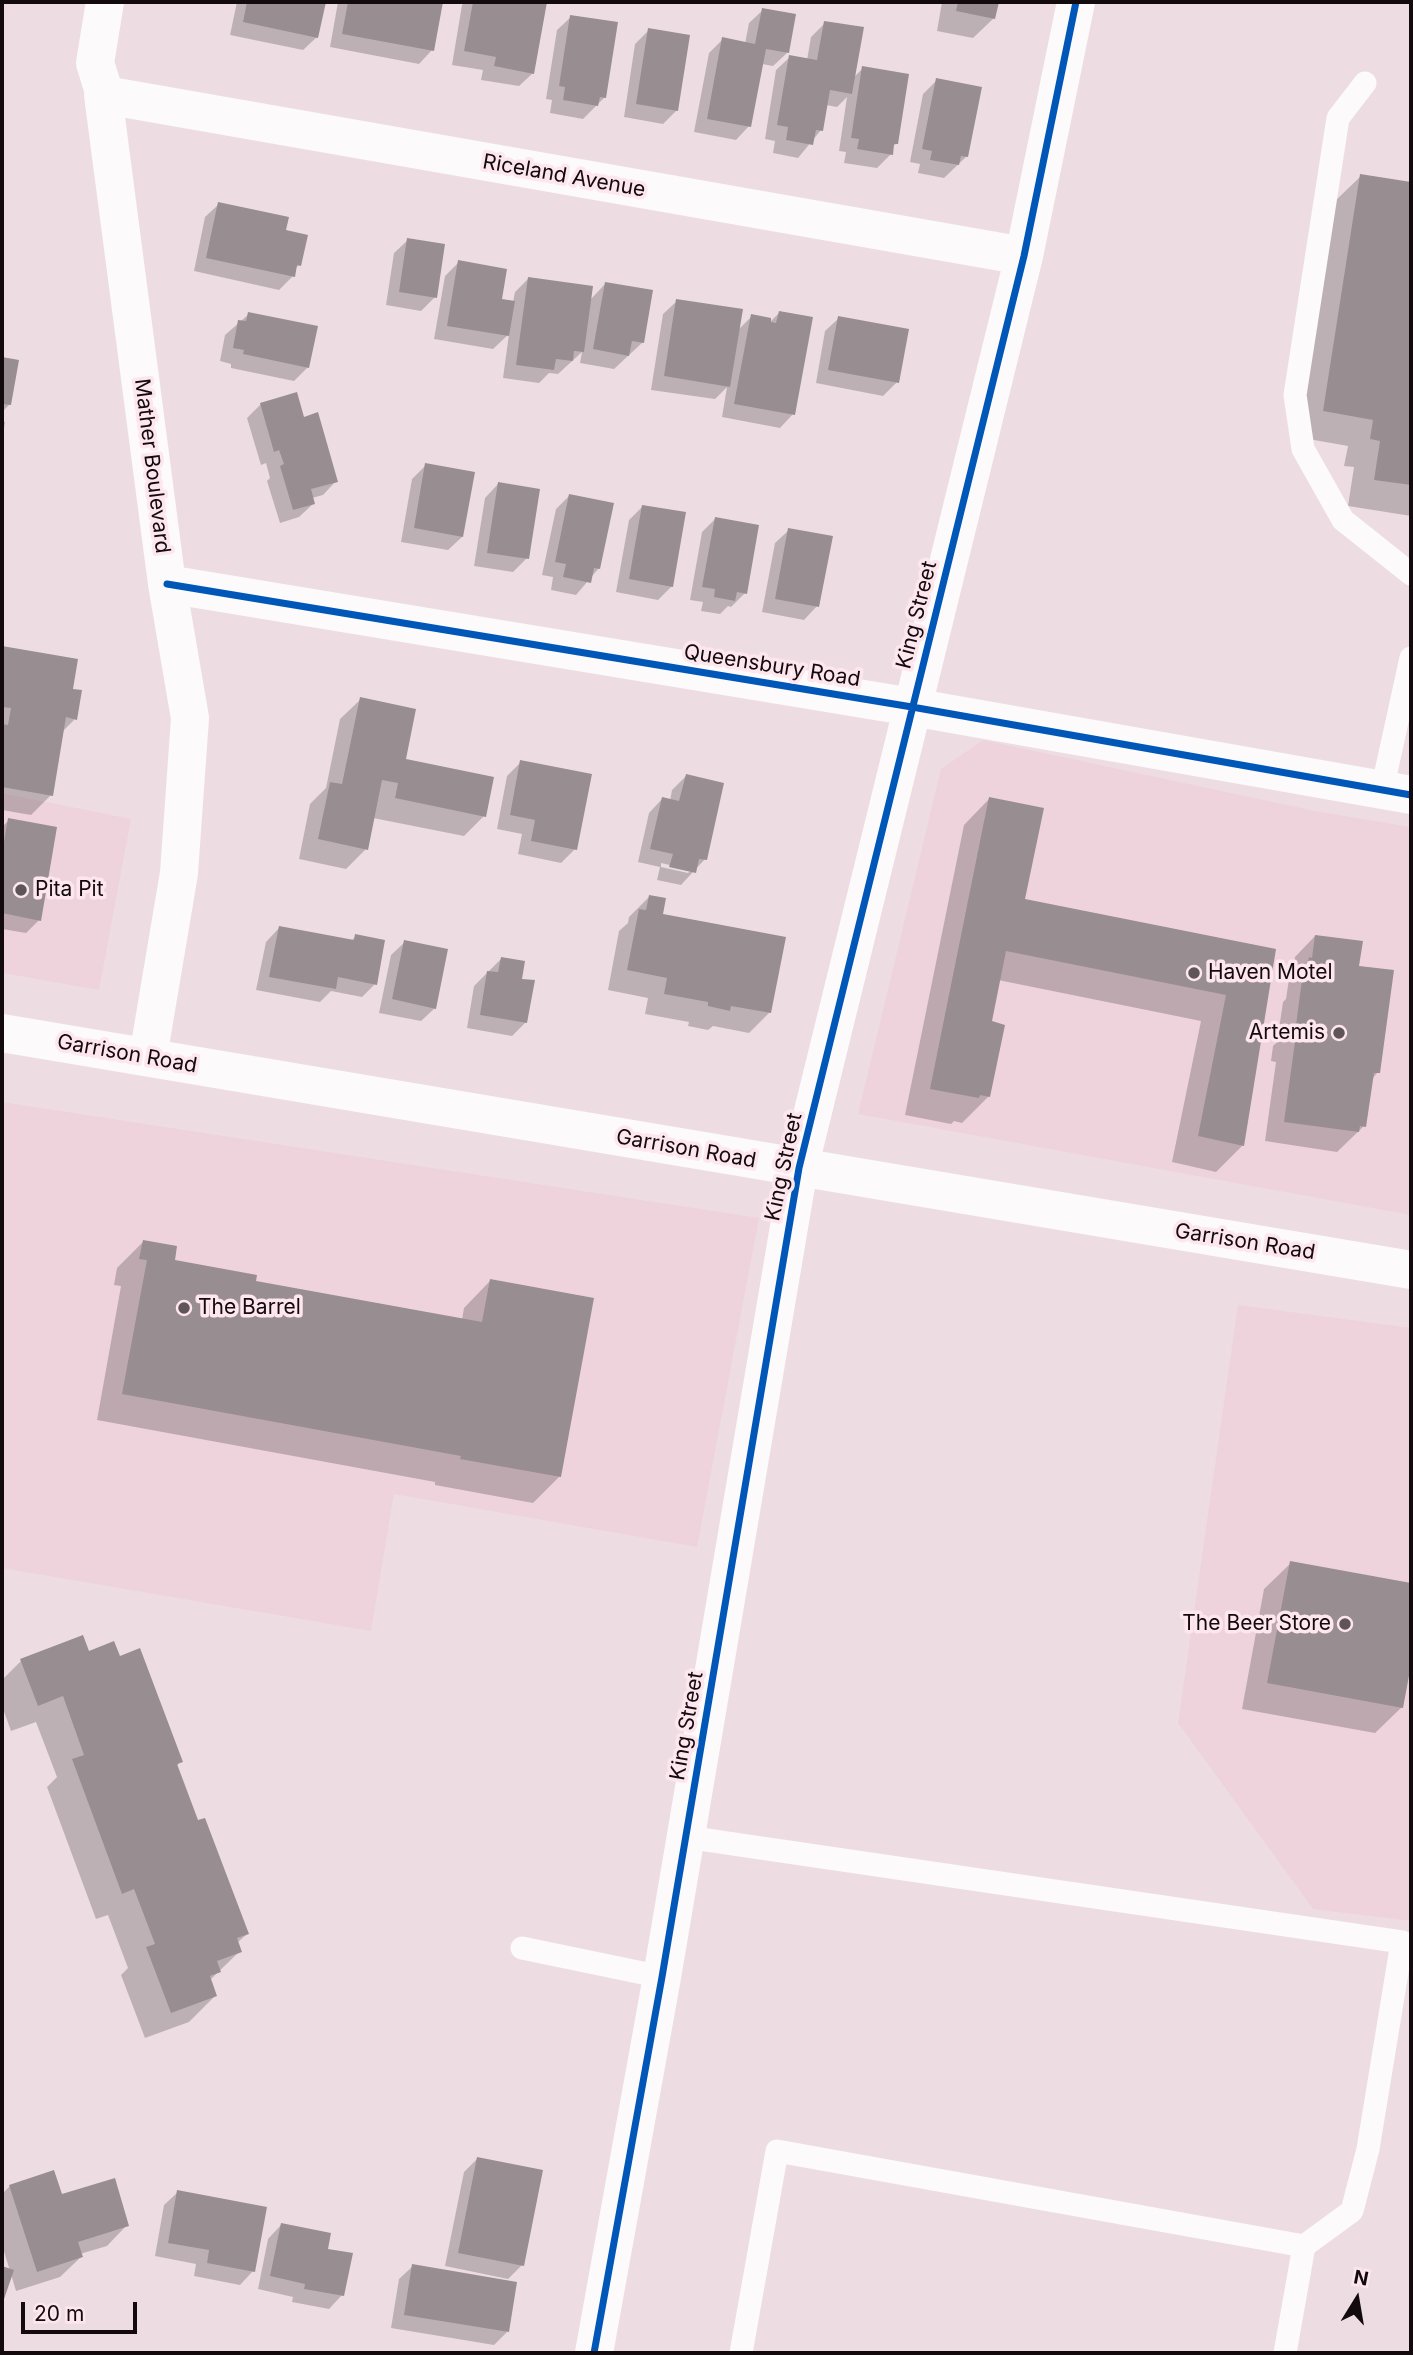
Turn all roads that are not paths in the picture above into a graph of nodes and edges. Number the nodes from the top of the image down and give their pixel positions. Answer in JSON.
{"nodes":[{"id":1,"x":105,"y":2,"type":"edge"},
{"id":2,"x":1076,"y":2,"type":"edge"},
{"id":3,"x":1365,"y":83,"type":"dead end"},
{"id":4,"x":105,"y":95,"type":"junction"},
{"id":5,"x":1024,"y":256,"type":"junction"},
{"id":6,"x":1411,"y":574,"type":"edge"},
{"id":7,"x":167,"y":584,"type":"junction"},
{"id":8,"x":1411,"y":657,"type":"edge"},
{"id":9,"x":912,"y":707,"type":"junction"},
{"id":10,"x":1397,"y":792,"type":"edge"},
{"id":11,"x":2,"y":1033,"type":"edge"},
{"id":12,"x":148,"y":1057,"type":"junction"},
{"id":13,"x":799,"y":1168,"type":"junction"},
{"id":14,"x":1411,"y":1270,"type":"edge"},
{"id":15,"x":686,"y":1837,"type":"junction"},
{"id":16,"x":1407,"y":1943,"type":"edge"},
{"id":17,"x":522,"y":1948,"type":"dead end"},
{"id":18,"x":662,"y":1977,"type":"junction"},
{"id":19,"x":1304,"y":2245,"type":"junction"},
{"id":20,"x":594,"y":2353,"type":"edge"},
{"id":21,"x":741,"y":2353,"type":"edge"},
{"id":22,"x":1285,"y":2353,"type":"edge"}],
"edges":[{"from":1,"to":4,"type":"street","name":"Mather Boulevard"},
{"from":2,"to":5,"type":"street","name":"King Street"},
{"from":3,"to":6,"type":"lane"},
{"from":4,"to":5,"type":"street","name":"Riceland Avenue"},
{"from":4,"to":7,"type":"street","name":"Mather Boulevard"},
{"from":5,"to":9,"type":"street","name":"King Street"},
{"from":7,"to":9,"type":"street","name":"Queensbury Road"},
{"from":7,"to":12,"type":"street","name":"Mather Boulevard"},
{"from":8,"to":10,"type":"lane"},
{"from":9,"to":10,"type":"street","name":"Queensbury Road"},
{"from":9,"to":13,"type":"street","name":"King Street"},
{"from":11,"to":12,"type":"street","name":"Garrison Road"},
{"from":12,"to":13,"type":"street","name":"Garrison Road"},
{"from":13,"to":14,"type":"street","name":"Garrison Road"},
{"from":13,"to":15,"type":"street","name":"King Street"},
{"from":15,"to":16,"type":"lane"},
{"from":15,"to":18,"type":"street","name":"King Street"},
{"from":16,"to":19,"type":"lane"},
{"from":17,"to":18,"type":"lane"},
{"from":18,"to":20,"type":"street","name":"King Street"},
{"from":19,"to":21,"type":"lane"},
{"from":19,"to":22,"type":"lane"}]}
